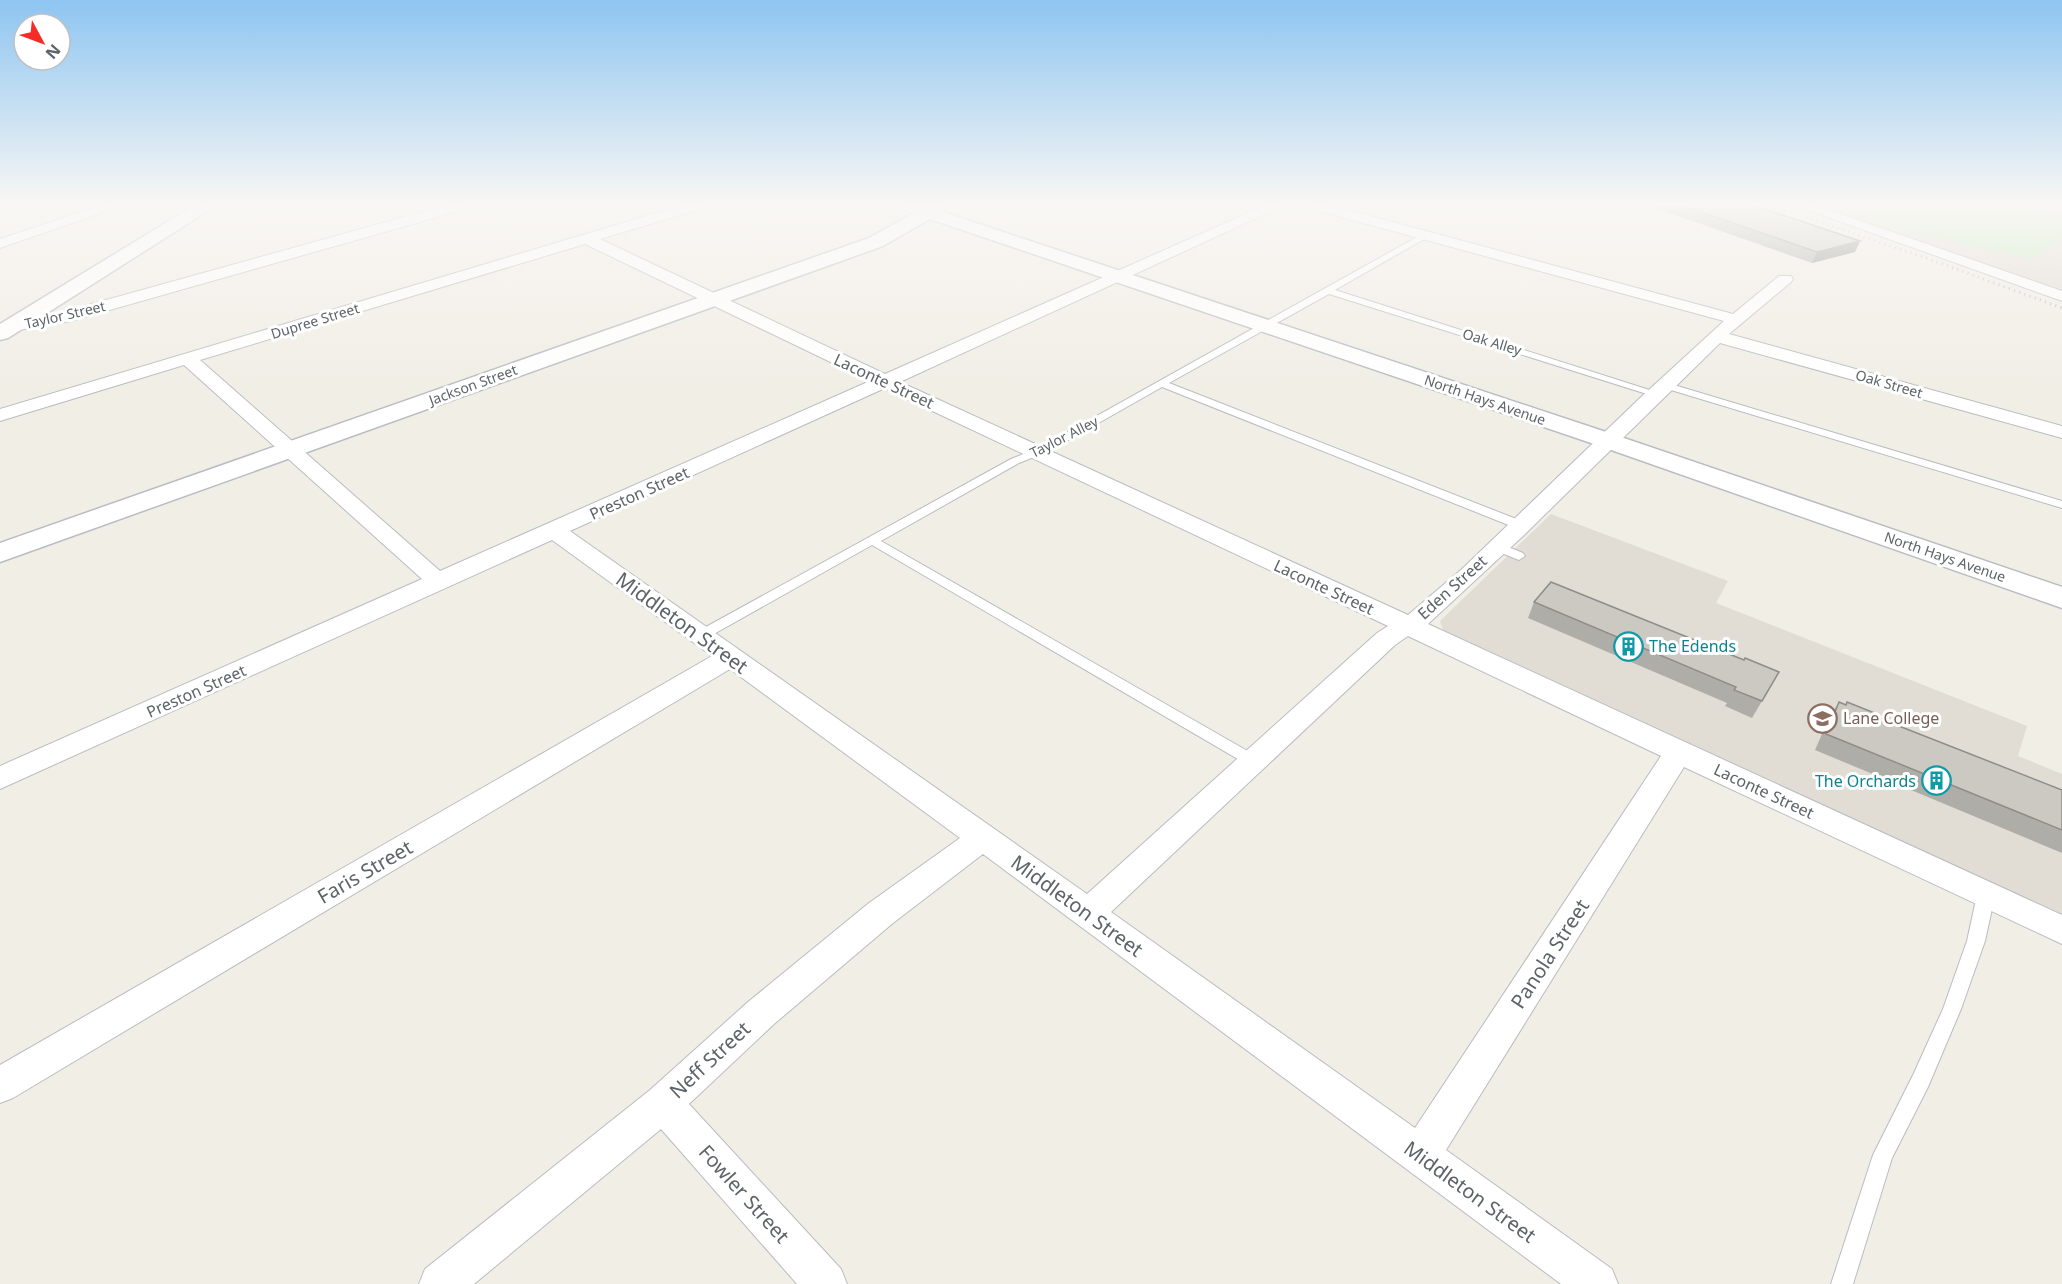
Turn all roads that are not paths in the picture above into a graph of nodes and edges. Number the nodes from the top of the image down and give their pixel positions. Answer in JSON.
{"nodes":[{"id":1,"x":112,"y":265,"type":"edge"},
{"id":2,"x":252,"y":265,"type":"edge"},
{"id":3,"x":498,"y":265,"type":"edge"},
{"id":4,"x":643,"y":265,"type":"edge"},
{"id":5,"x":812,"y":265,"type":"edge"},
{"id":6,"x":1089,"y":265,"type":"edge"},
{"id":7,"x":1141,"y":265,"type":"edge"},
{"id":8,"x":1375,"y":265,"type":"edge"},
{"id":9,"x":1536,"y":265,"type":"edge"},
{"id":10,"x":1978,"y":265,"type":"edge"},
{"id":11,"x":1118,"y":275,"type":"junction"},
{"id":12,"x":1785,"y":279,"type":"dead end"},
{"id":13,"x":1329,"y":291,"type":"junction"},
{"id":14,"x":2062,"y":296,"type":"edge"},
{"id":15,"x":715,"y":300,"type":"junction"},
{"id":16,"x":1734,"y":319,"type":"junction"},
{"id":17,"x":1266,"y":327,"type":"junction"},
{"id":18,"x":7,"y":330,"type":"edge"},
{"id":19,"x":1716,"y":336,"type":"junction"},
{"id":20,"x":188,"y":359,"type":"junction"},
{"id":21,"x":885,"y":382,"type":"junction"},
{"id":22,"x":1162,"y":384,"type":"junction"},
{"id":23,"x":1659,"y":389,"type":"junction"},
{"id":24,"x":0,"y":414,"type":"edge"},
{"id":25,"x":2062,"y":432,"type":"edge"},
{"id":26,"x":1606,"y":440,"type":"junction"},
{"id":27,"x":290,"y":450,"type":"junction"},
{"id":28,"x":1037,"y":453,"type":"junction"},
{"id":29,"x":2062,"y":505,"type":"edge"},
{"id":30,"x":1520,"y":525,"type":"junction"},
{"id":31,"x":555,"y":531,"type":"junction"},
{"id":32,"x":873,"y":541,"type":"junction"},
{"id":33,"x":0,"y":553,"type":"edge"},
{"id":34,"x":439,"y":582,"type":"junction"},
{"id":35,"x":2062,"y":598,"type":"edge"},
{"id":36,"x":1407,"y":625,"type":"junction"},
{"id":37,"x":700,"y":636,"type":"junction"},
{"id":38,"x":729,"y":658,"type":"junction"},
{"id":39,"x":1679,"y":751,"type":"junction"},
{"id":40,"x":1253,"y":761,"type":"junction"},
{"id":41,"x":0,"y":778,"type":"edge"},
{"id":42,"x":982,"y":838,"type":"junction"},
{"id":43,"x":1986,"y":895,"type":"junction"},
{"id":44,"x":1088,"y":914,"type":"junction"},
{"id":45,"x":2062,"y":930,"type":"edge"},
{"id":46,"x":0,"y":1085,"type":"edge"},
{"id":47,"x":663,"y":1103,"type":"junction"},
{"id":48,"x":1420,"y":1156,"type":"junction"},
{"id":49,"x":440,"y":1284,"type":"edge"},
{"id":50,"x":826,"y":1284,"type":"edge"},
{"id":51,"x":1597,"y":1284,"type":"edge"},
{"id":52,"x":1842,"y":1284,"type":"edge"}],
"edges":[{"from":1,"to":18,"type":"street"},
{"from":2,"to":18,"type":"street","name":"Taylor Street"},
{"from":3,"to":20,"type":"street","name":"Dupree Street"},
{"from":4,"to":15,"type":"street","name":"Laconte Street"},
{"from":5,"to":15,"type":"street","name":"Jackson Street"},
{"from":6,"to":11,"type":"street","name":"North Hays Avenue"},
{"from":7,"to":11,"type":"street","name":"Preston Street"},
{"from":8,"to":13,"type":"lane","name":"Taylor Alley"},
{"from":9,"to":16,"type":"street"},
{"from":10,"to":14,"type":"street"},
{"from":11,"to":17,"type":"street","name":"North Hays Avenue"},
{"from":11,"to":21,"type":"street","name":"Preston Street"},
{"from":12,"to":16,"type":"street","name":"Eden Street"},
{"from":13,"to":17,"type":"lane","name":"Taylor Alley"},
{"from":13,"to":23,"type":"lane","name":"Oak Alley"},
{"from":15,"to":21,"type":"street","name":"Laconte Street"},
{"from":15,"to":27,"type":"street","name":"Jackson Street"},
{"from":16,"to":19,"type":"street","name":"Eden Street"},
{"from":17,"to":22,"type":"lane","name":"Taylor Alley"},
{"from":17,"to":26,"type":"street","name":"North Hays Avenue"},
{"from":19,"to":23,"type":"street","name":"Eden Street"},
{"from":19,"to":25,"type":"street","name":"Oak Street"},
{"from":20,"to":24,"type":"street","name":"Dupree Street"},
{"from":20,"to":27,"type":"street"},
{"from":21,"to":28,"type":"street","name":"Laconte Street"},
{"from":21,"to":31,"type":"street","name":"Preston Street"},
{"from":22,"to":28,"type":"lane","name":"Taylor Alley"},
{"from":22,"to":30,"type":"lane"},
{"from":23,"to":26,"type":"street","name":"Eden Street"},
{"from":23,"to":29,"type":"lane","name":"Oak Alley"},
{"from":26,"to":30,"type":"street","name":"Eden Street"},
{"from":26,"to":35,"type":"street","name":"North Hays Avenue"},
{"from":27,"to":33,"type":"street","name":"Jackson Street"},
{"from":27,"to":34,"type":"street"},
{"from":28,"to":32,"type":"lane","name":"Taylor Alley"},
{"from":28,"to":36,"type":"street","name":"Laconte Street"},
{"from":30,"to":36,"type":"street","name":"Eden Street"},
{"from":31,"to":34,"type":"street","name":"Preston Street"},
{"from":31,"to":37,"type":"street","name":"Middleton Street"},
{"from":32,"to":37,"type":"lane","name":"Taylor Alley"},
{"from":32,"to":40,"type":"lane"},
{"from":34,"to":41,"type":"street","name":"Preston Street"},
{"from":36,"to":39,"type":"street","name":"Laconte Street"},
{"from":36,"to":40,"type":"street","name":"Eden Street"},
{"from":37,"to":38,"type":"street","name":"Middleton Street"},
{"from":38,"to":42,"type":"street","name":"Middleton Street"},
{"from":38,"to":46,"type":"street","name":"Faris Street"},
{"from":39,"to":43,"type":"street","name":"Laconte Street"},
{"from":39,"to":48,"type":"street","name":"Panola Street"},
{"from":40,"to":44,"type":"street","name":"Eden Street"},
{"from":42,"to":44,"type":"street","name":"Middleton Street"},
{"from":42,"to":47,"type":"street","name":"Neff Street"},
{"from":43,"to":45,"type":"street","name":"Laconte Street"},
{"from":43,"to":52,"type":"lane"},
{"from":44,"to":48,"type":"street","name":"Middleton Street"},
{"from":47,"to":49,"type":"street","name":"Neff Street"},
{"from":47,"to":50,"type":"street","name":"Fowler Street"},
{"from":48,"to":51,"type":"street","name":"Middleton Street"}]}
